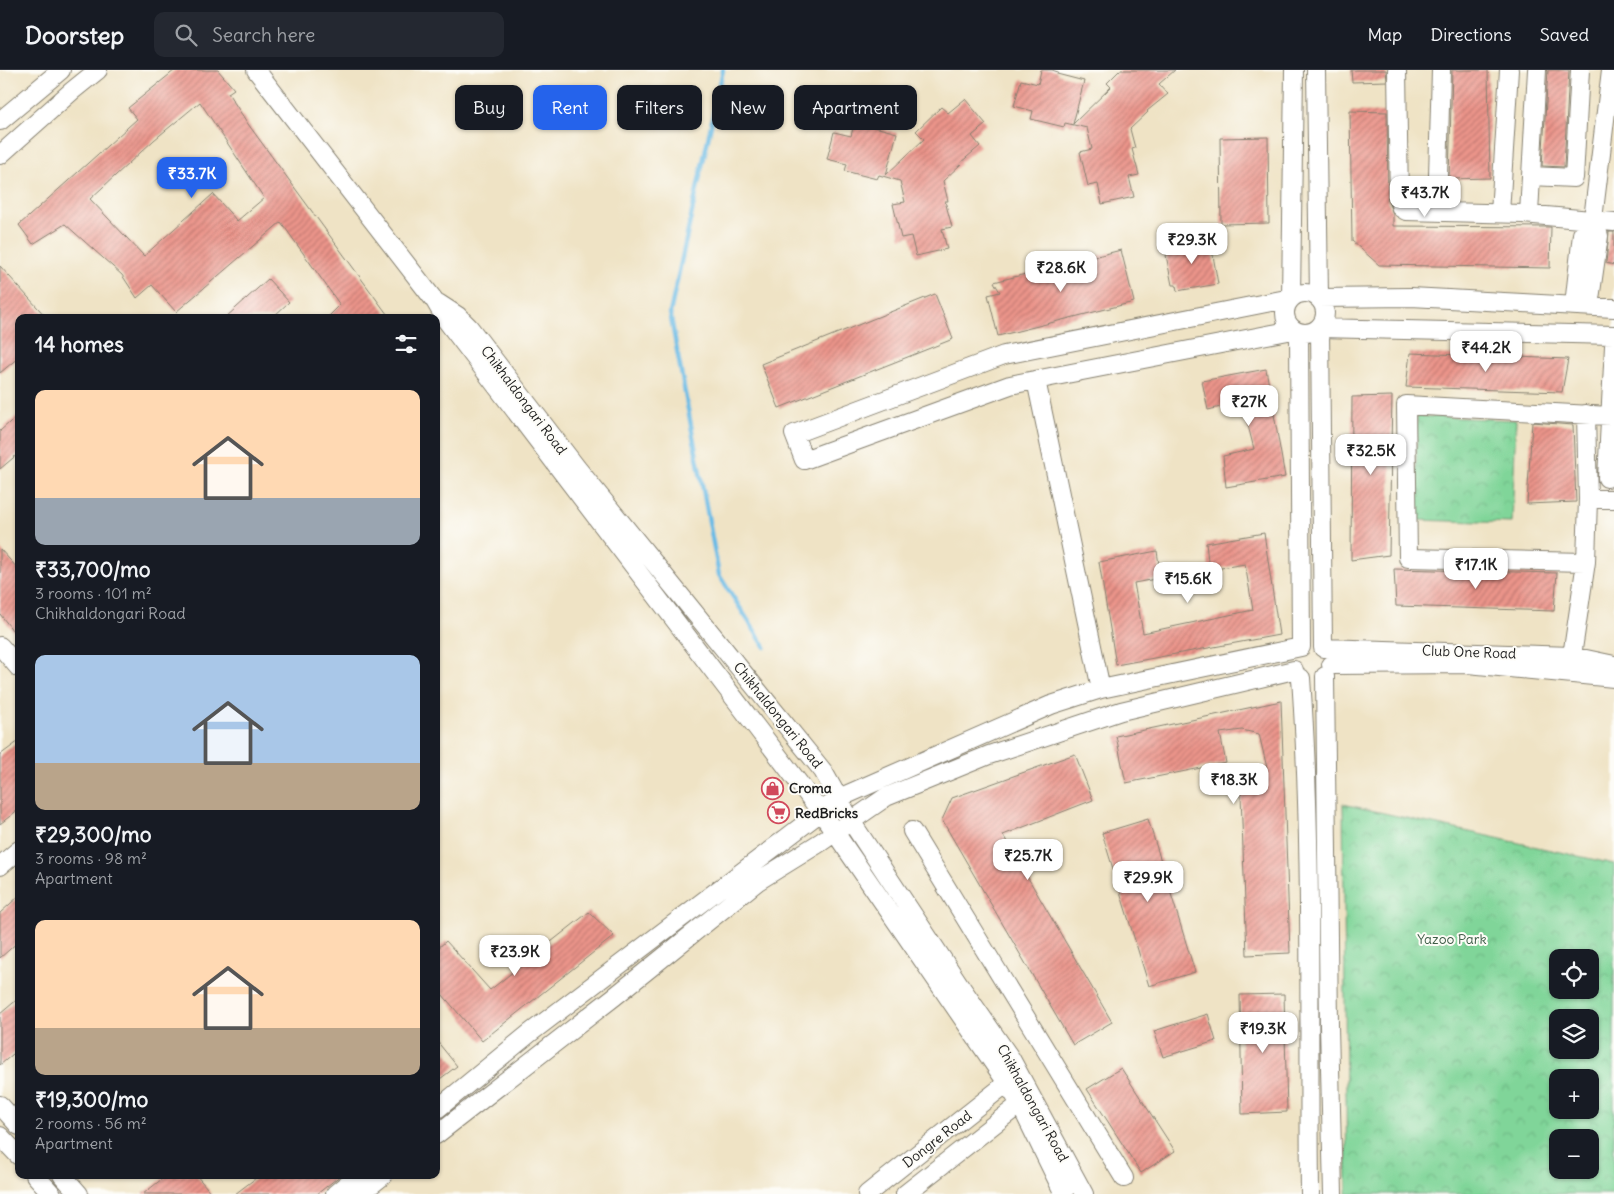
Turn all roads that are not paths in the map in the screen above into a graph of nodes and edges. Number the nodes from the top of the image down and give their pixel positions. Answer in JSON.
{"nodes":[{"id":1,"x":61,"y":70,"type":"edge"},
{"id":2,"x":98,"y":70,"type":"edge"},
{"id":3,"x":256,"y":70,"type":"edge"},
{"id":4,"x":1294,"y":70,"type":"edge"},
{"id":5,"x":1316,"y":70,"type":"edge"},
{"id":6,"x":1397,"y":70,"type":"edge"},
{"id":7,"x":1441,"y":70,"type":"edge"},
{"id":8,"x":1509,"y":70,"type":"edge"},
{"id":9,"x":1537,"y":70,"type":"edge"},
{"id":10,"x":1580,"y":70,"type":"edge"},
{"id":11,"x":1611,"y":70,"type":"edge"},
{"id":12,"x":0,"y":121,"type":"edge"},
{"id":13,"x":0,"y":155,"type":"edge"},
{"id":14,"x":1531,"y":176,"type":"junction"},
{"id":15,"x":1437,"y":211,"type":"junction"},
{"id":16,"x":1500,"y":213,"type":"junction"},
{"id":17,"x":1529,"y":214,"type":"junction"},
{"id":18,"x":1593,"y":219,"type":"junction"},
{"id":19,"x":1614,"y":222,"type":"edge"},
{"id":20,"x":1291,"y":298,"type":"junction"},
{"id":21,"x":1318,"y":298,"type":"junction"},
{"id":22,"x":1582,"y":305,"type":"junction"},
{"id":23,"x":1614,"y":308,"type":"edge"},
{"id":24,"x":445,"y":320,"type":"edge"},
{"id":25,"x":1320,"y":328,"type":"junction"},
{"id":26,"x":1296,"y":332,"type":"junction"},
{"id":27,"x":1614,"y":336,"type":"edge"},
{"id":28,"x":1614,"y":346,"type":"edge"},
{"id":29,"x":1036,"y":380,"type":"junction"},
{"id":30,"x":1586,"y":414,"type":"junction"},
{"id":31,"x":1610,"y":416,"type":"junction"},
{"id":32,"x":1607,"y":478,"type":"dead end"},
{"id":33,"x":1588,"y":499,"type":"junction"},
{"id":34,"x":1614,"y":500,"type":"edge"},
{"id":35,"x":1586,"y":562,"type":"junction"},
{"id":36,"x":0,"y":646,"type":"edge"},
{"id":37,"x":1301,"y":647,"type":"junction"},
{"id":38,"x":1323,"y":648,"type":"junction"},
{"id":39,"x":1572,"y":656,"type":"junction"},
{"id":40,"x":15,"y":661,"type":"edge"},
{"id":41,"x":1614,"y":665,"type":"edge"},
{"id":42,"x":1328,"y":671,"type":"junction"},
{"id":43,"x":1297,"y":674,"type":"junction"},
{"id":44,"x":1614,"y":678,"type":"edge"},
{"id":45,"x":1101,"y":689,"type":"junction"},
{"id":46,"x":839,"y":798,"type":"junction"},
{"id":47,"x":821,"y":812,"type":"junction"},
{"id":48,"x":851,"y":821,"type":"junction"},
{"id":49,"x":912,"y":831,"type":"dead end"},
{"id":50,"x":834,"y":832,"type":"junction"},
{"id":51,"x":15,"y":853,"type":"edge"},
{"id":52,"x":0,"y":866,"type":"edge"},
{"id":53,"x":1008,"y":1083,"type":"junction"},
{"id":54,"x":1020,"y":1104,"type":"junction"},
{"id":55,"x":0,"y":1105,"type":"edge"},
{"id":56,"x":440,"y":1107,"type":"edge"},
{"id":57,"x":15,"y":1122,"type":"edge"},
{"id":58,"x":440,"y":1132,"type":"edge"},
{"id":59,"x":0,"y":1136,"type":"edge"},
{"id":60,"x":15,"y":1152,"type":"edge"},
{"id":61,"x":1124,"y":1178,"type":"dead end"},
{"id":62,"x":39,"y":1179,"type":"edge"},
{"id":63,"x":65,"y":1179,"type":"edge"},
{"id":64,"x":353,"y":1179,"type":"edge"},
{"id":65,"x":379,"y":1179,"type":"edge"},
{"id":66,"x":52,"y":1194,"type":"edge"},
{"id":67,"x":78,"y":1194,"type":"edge"},
{"id":68,"x":335,"y":1194,"type":"edge"},
{"id":69,"x":360,"y":1194,"type":"edge"},
{"id":70,"x":867,"y":1194,"type":"edge"},
{"id":71,"x":905,"y":1194,"type":"edge"},
{"id":72,"x":1064,"y":1194,"type":"edge"},
{"id":73,"x":1084,"y":1194,"type":"edge"},
{"id":74,"x":1310,"y":1194,"type":"edge"},
{"id":75,"x":1333,"y":1194,"type":"edge"}],
"edges":[{"from":1,"to":12,"type":"street"},
{"from":2,"to":13,"type":"street"},
{"from":3,"to":24,"type":"street","name":"Chikhaldongari Road"},
{"from":4,"to":20,"type":"street"},
{"from":5,"to":21,"type":"street"},
{"from":6,"to":15,"type":"street"},
{"from":7,"to":15,"type":"street"},
{"from":8,"to":16,"type":"street"},
{"from":9,"to":14,"type":"street"},
{"from":10,"to":14,"type":"street"},
{"from":11,"to":18,"type":"street"},
{"from":14,"to":17,"type":"street"},
{"from":15,"to":16,"type":"street"},
{"from":16,"to":17,"type":"street"},
{"from":17,"to":18,"type":"street"},
{"from":18,"to":19,"type":"street"},
{"from":18,"to":22,"type":"street"},
{"from":20,"to":21,"type":"street"},
{"from":20,"to":26,"type":"street"},
{"from":20,"to":29,"type":"street"},
{"from":21,"to":22,"type":"street"},
{"from":21,"to":25,"type":"street"},
{"from":22,"to":23,"type":"street"},
{"from":24,"to":46,"type":"street","name":"Chikhaldongari Road"},
{"from":24,"to":47,"type":"street","name":"Chikhaldongari Road"},
{"from":25,"to":26,"type":"street"},
{"from":25,"to":27,"type":"street"},
{"from":25,"to":38,"type":"street"},
{"from":26,"to":29,"type":"street"},
{"from":26,"to":37,"type":"street"},
{"from":28,"to":31,"type":"street"},
{"from":29,"to":45,"type":"street"},
{"from":30,"to":31,"type":"street"},
{"from":30,"to":33,"type":"street"},
{"from":30,"to":35,"type":"street"},
{"from":31,"to":32,"type":"street"},
{"from":33,"to":34,"type":"street"},
{"from":33,"to":35,"type":"street"},
{"from":35,"to":39,"type":"street"},
{"from":36,"to":40,"type":"street"},
{"from":37,"to":38,"type":"street","name":"Club One Road"},
{"from":37,"to":43,"type":"street"},
{"from":37,"to":45,"type":"street","name":"Club One Road"},
{"from":38,"to":39,"type":"street","name":"Club One Road"},
{"from":38,"to":42,"type":"street"},
{"from":39,"to":41,"type":"street","name":"Club One Road"},
{"from":42,"to":43,"type":"street","name":"Club One Road"},
{"from":42,"to":44,"type":"street","name":"Club One Road"},
{"from":42,"to":75,"type":"street"},
{"from":43,"to":48,"type":"street","name":"Club One Road"},
{"from":43,"to":74,"type":"street"},
{"from":45,"to":46,"type":"street","name":"Club One Road"},
{"from":46,"to":47,"type":"street","name":"Club One Road"},
{"from":46,"to":48,"type":"street","name":"Chikhaldongari Road"},
{"from":47,"to":50,"type":"street","name":"Chikhaldongari Road"},
{"from":47,"to":56,"type":"street","name":"Club One Road"},
{"from":48,"to":50,"type":"street","name":"Club One Road"},
{"from":48,"to":73,"type":"street","name":"Chikhaldongari Road"},
{"from":49,"to":61,"type":"street"},
{"from":50,"to":53,"type":"street","name":"Chikhaldongari Road"},
{"from":50,"to":58,"type":"street","name":"Club One Road"},
{"from":51,"to":52,"type":"street"},
{"from":53,"to":54,"type":"street","name":"Chikhaldongari Road"},
{"from":53,"to":70,"type":"street","name":"Dongre Road"},
{"from":54,"to":71,"type":"street","name":"Dongre Road"},
{"from":54,"to":72,"type":"street","name":"Chikhaldongari Road"},
{"from":55,"to":57,"type":"street"},
{"from":59,"to":60,"type":"street"},
{"from":62,"to":66,"type":"street"},
{"from":63,"to":67,"type":"street"},
{"from":64,"to":68,"type":"street"},
{"from":65,"to":69,"type":"street"}]}
